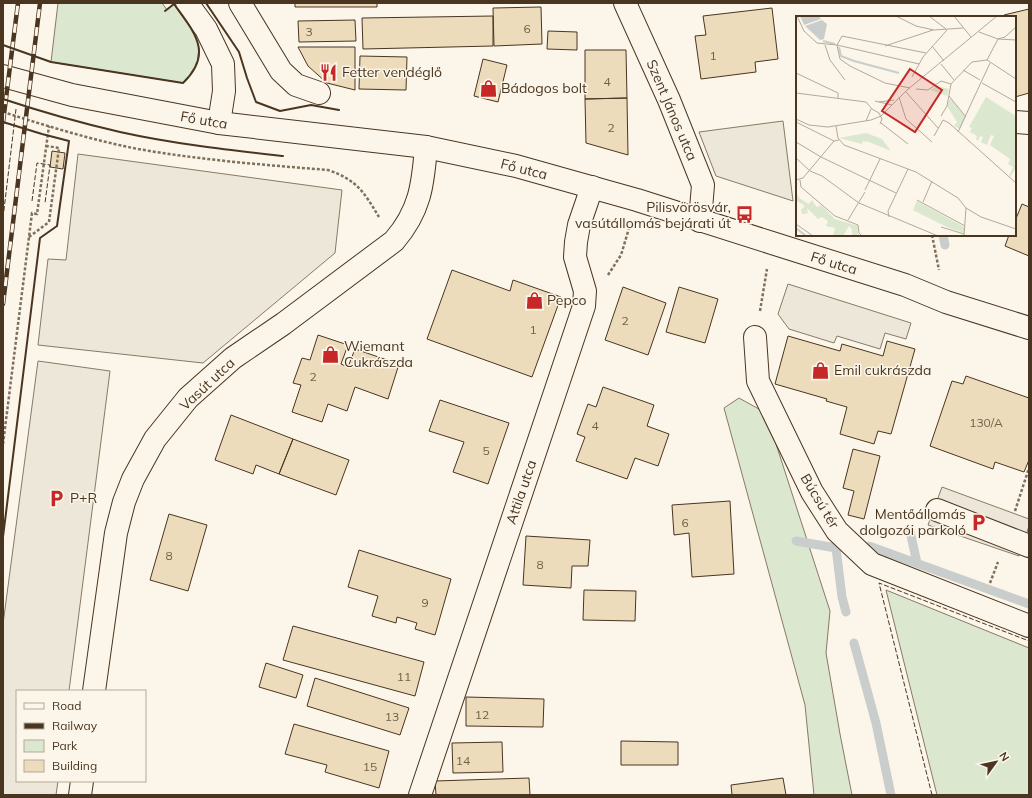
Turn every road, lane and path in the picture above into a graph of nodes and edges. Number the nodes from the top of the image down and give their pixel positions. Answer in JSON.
{"nodes":[{"id":1,"x":187,"y":3,"type":"edge"},
{"id":2,"x":240,"y":3,"type":"edge"},
{"id":3,"x":625,"y":3,"type":"edge"},
{"id":4,"x":3,"y":76,"type":"edge"},
{"id":5,"x":319,"y":93,"type":"dead end"},
{"id":6,"x":3,"y":112,"type":"edge"},
{"id":7,"x":1016,"y":122,"type":"edge"},
{"id":8,"x":219,"y":123,"type":"junction"},
{"id":9,"x":1029,"y":123,"type":"edge"},
{"id":10,"x":49,"y":126,"type":"junction"},
{"id":11,"x":46,"y":146,"type":"junction"},
{"id":12,"x":426,"y":147,"type":"junction"},
{"id":13,"x":592,"y":187,"type":"junction"},
{"id":14,"x":637,"y":200,"type":"junction"},
{"id":15,"x":700,"y":221,"type":"junction"},
{"id":16,"x":29,"y":237,"type":"junction"},
{"id":17,"x":394,"y":241,"type":"junction"},
{"id":18,"x":772,"y":243,"type":"junction"},
{"id":19,"x":585,"y":291,"type":"junction"},
{"id":20,"x":1029,"y":328,"type":"edge"},
{"id":21,"x":755,"y":337,"type":"joint"},
{"id":22,"x":3,"y":444,"type":"edge"},
{"id":23,"x":937,"y":510,"type":"dead end"},
{"id":24,"x":1029,"y":546,"type":"edge"},
{"id":25,"x":1029,"y":626,"type":"edge"},
{"id":26,"x":94,"y":690,"type":"edge"},
{"id":27,"x":82,"y":782,"type":"edge"},
{"id":28,"x":80,"y":795,"type":"edge"},
{"id":29,"x":420,"y":795,"type":"edge"}],
"edges":[{"from":1,"to":8,"type":"street"},
{"from":2,"to":5,"type":"street"},
{"from":3,"to":15,"type":"street","name":"Szent János utca"},
{"from":4,"to":8,"type":"street","name":"Fő utca"},
{"from":6,"to":10,"type":"path"},
{"from":7,"to":9,"type":"street"},
{"from":8,"to":12,"type":"street","name":"Fő utca"},
{"from":10,"to":11,"type":"path"},
{"from":10,"to":17,"type":"path"},
{"from":11,"to":16,"type":"path"},
{"from":11,"to":16,"type":"path"},
{"from":12,"to":13,"type":"street","name":"Fő utca"},
{"from":12,"to":17,"type":"street","name":"Vasút utca"},
{"from":13,"to":14,"type":"street","name":"Fő utca"},
{"from":13,"to":19,"type":"street","name":"Attila utca"},
{"from":14,"to":15,"type":"street","name":"Fő utca"},
{"from":14,"to":19,"type":"path"},
{"from":15,"to":18,"type":"street","name":"Fő utca"},
{"from":16,"to":22,"type":"path"},
{"from":17,"to":26,"type":"street","name":"Vasút utca"},
{"from":18,"to":20,"type":"street","name":"Fő utca"},
{"from":18,"to":21,"type":"path"},
{"from":19,"to":29,"type":"street","name":"Attila utca"},
{"from":21,"to":25,"type":"street","name":"Búcsú tér"},
{"from":23,"to":24,"type":"street"},
{"from":27,"to":28,"type":"street"}]}
